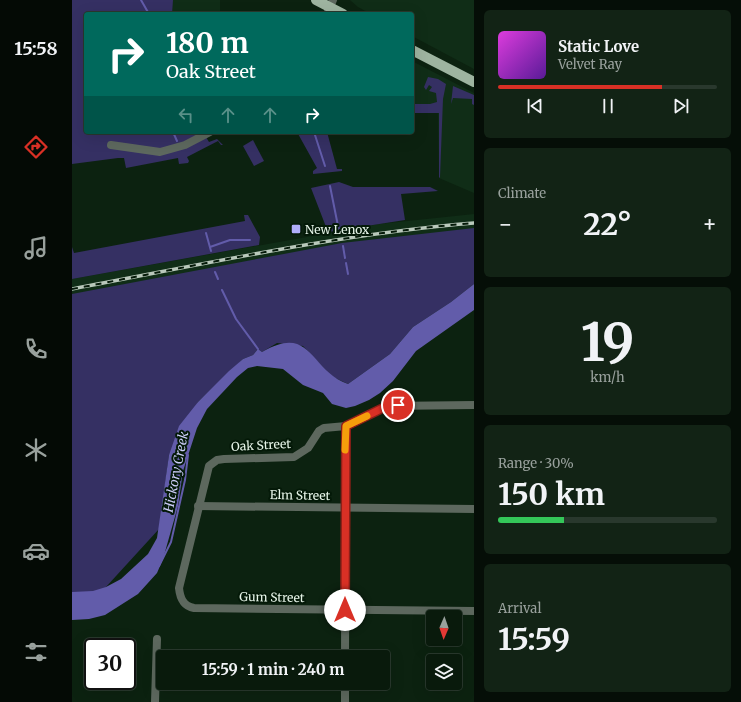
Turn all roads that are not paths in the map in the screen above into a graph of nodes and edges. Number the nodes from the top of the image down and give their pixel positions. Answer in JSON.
{"nodes":[{"id":1,"x":316,"y":0,"type":"edge"},
{"id":2,"x":330,"y":7,"type":"edge"},
{"id":3,"x":339,"y":12,"type":"edge"},
{"id":4,"x":414,"y":51,"type":"edge"},
{"id":5,"x":474,"y":82,"type":"edge"},
{"id":6,"x":206,"y":134,"type":"edge"},
{"id":7,"x":111,"y":144,"type":"dead end"},
{"id":8,"x":474,"y":405,"type":"edge"},
{"id":9,"x":346,"y":426,"type":"junction"},
{"id":10,"x":198,"y":506,"type":"junction"},
{"id":11,"x":345,"y":508,"type":"junction"},
{"id":12,"x":474,"y":509,"type":"edge"},
{"id":13,"x":345,"y":610,"type":"junction"},
{"id":14,"x":474,"y":611,"type":"edge"},
{"id":15,"x":157,"y":639,"type":"dead end"},
{"id":16,"x":345,"y":650,"type":"edge"},
{"id":17,"x":345,"y":690,"type":"edge"},
{"id":18,"x":155,"y":702,"type":"edge"},
{"id":19,"x":345,"y":702,"type":"edge"}],
"edges":[{"from":1,"to":2,"type":"main road"},
{"from":2,"to":3,"type":"main road"},
{"from":4,"to":5,"type":"main road"},
{"from":6,"to":7,"type":"street"},
{"from":8,"to":9,"type":"street","name":"Oak Street"},
{"from":9,"to":10,"type":"street","name":"Oak Street"},
{"from":9,"to":11,"type":"street"},
{"from":10,"to":11,"type":"street","name":"Elm Street"},
{"from":10,"to":13,"type":"street","name":"Gum Street"},
{"from":11,"to":12,"type":"street","name":"Elm Street"},
{"from":11,"to":13,"type":"street"},
{"from":13,"to":14,"type":"street","name":"Gum Street"},
{"from":13,"to":16,"type":"street"},
{"from":15,"to":18,"type":"street"},
{"from":17,"to":19,"type":"street"}]}
